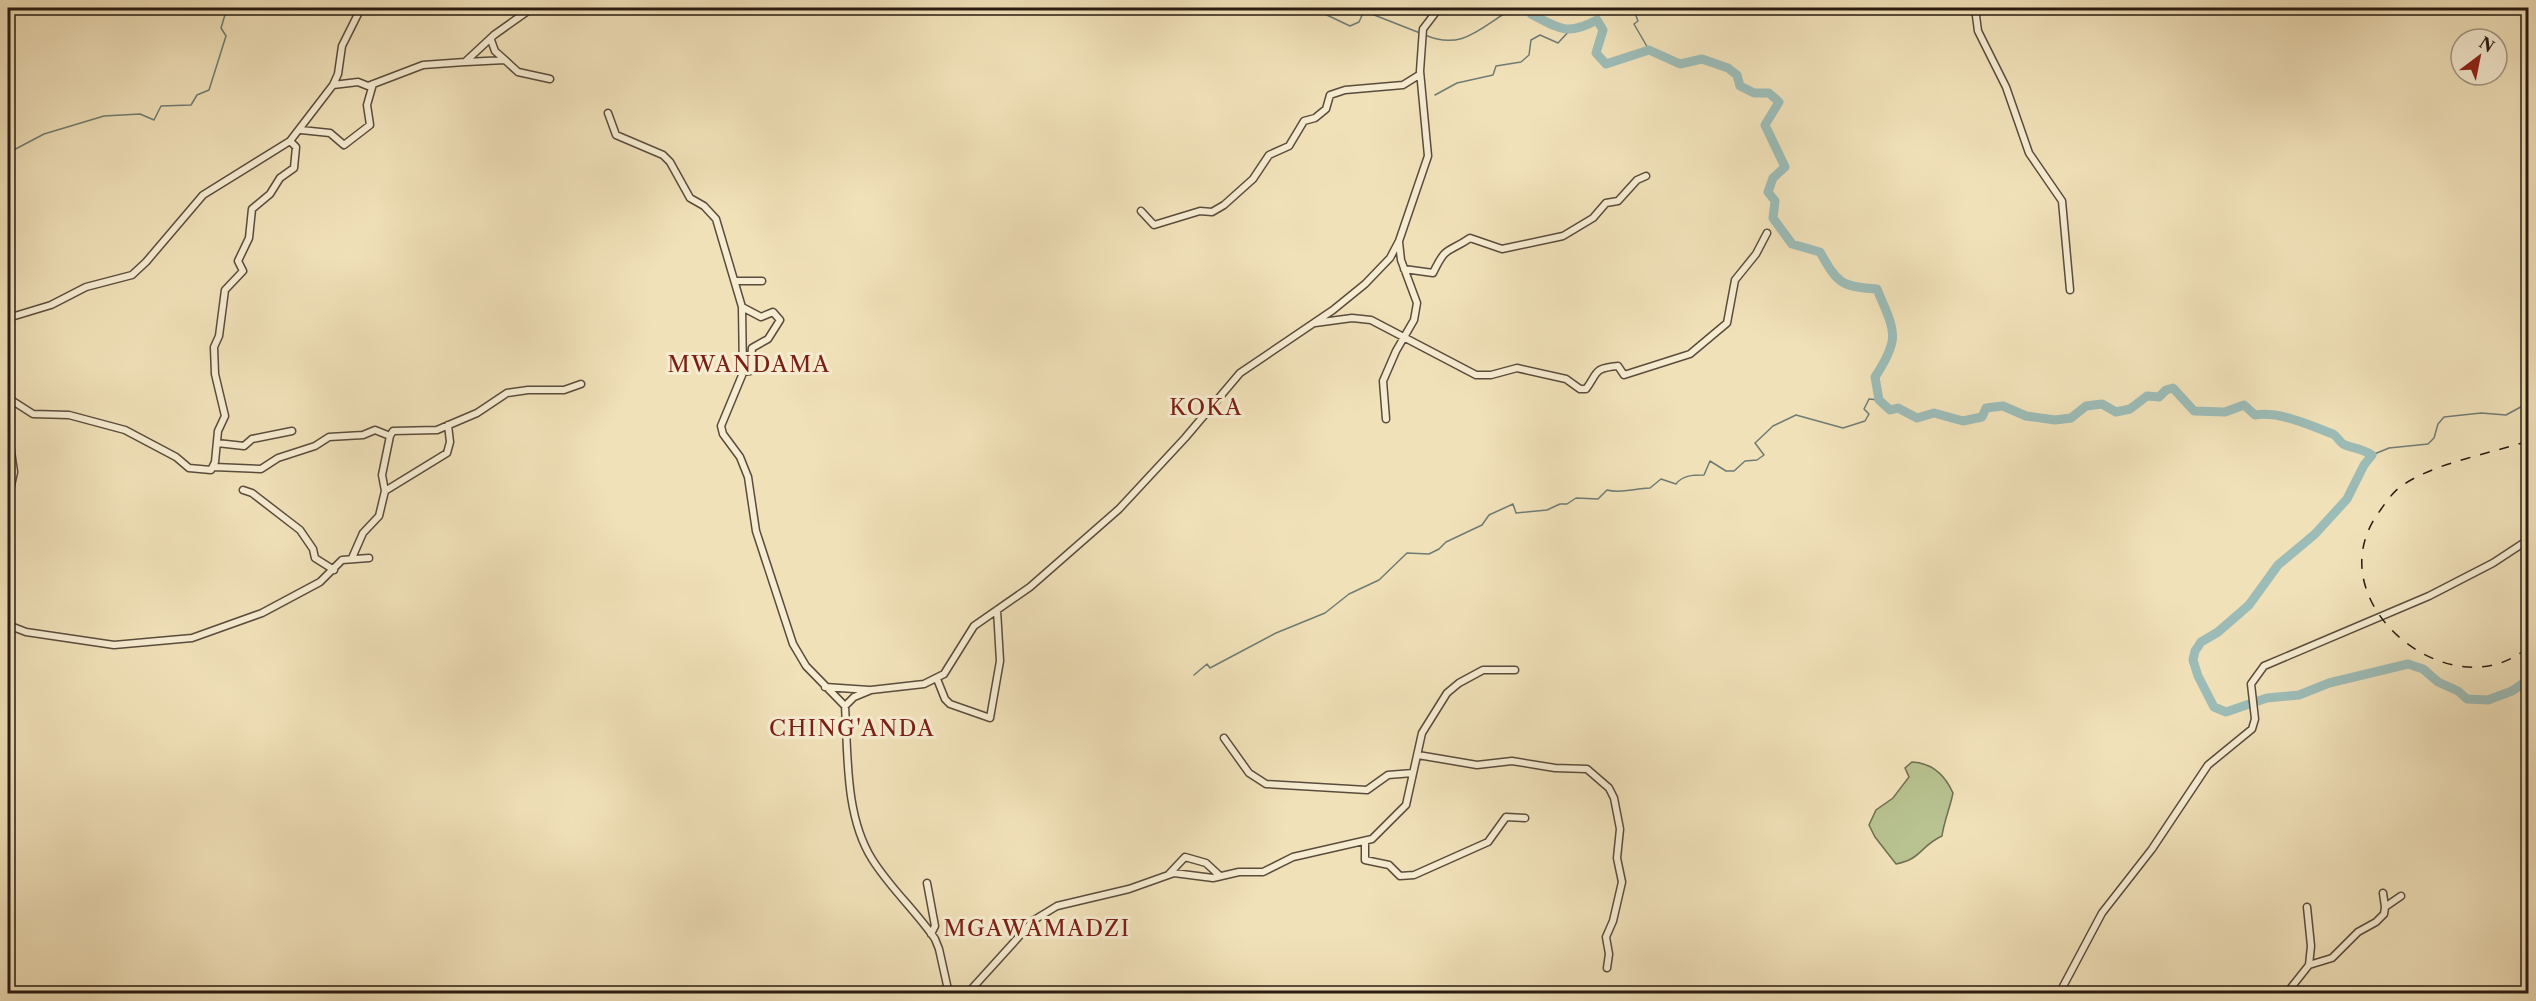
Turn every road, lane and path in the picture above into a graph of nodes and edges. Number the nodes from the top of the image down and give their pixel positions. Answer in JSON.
{"nodes":[{"id":1,"x":361,"y":8,"type":"edge"},
{"id":2,"x":532,"y":8,"type":"edge"},
{"id":3,"x":1439,"y":8,"type":"edge"},
{"id":4,"x":1975,"y":8,"type":"edge"},
{"id":5,"x":491,"y":40,"type":"junction"},
{"id":6,"x":506,"y":60,"type":"junction"},
{"id":7,"x":465,"y":62,"type":"junction"},
{"id":8,"x":1419,"y":75,"type":"junction"},
{"id":9,"x":550,"y":79,"type":"dead end"},
{"id":10,"x":373,"y":84,"type":"junction"},
{"id":11,"x":333,"y":85,"type":"junction"},
{"id":12,"x":608,"y":113,"type":"dead end"},
{"id":13,"x":301,"y":130,"type":"junction"},
{"id":14,"x":291,"y":141,"type":"junction"},
{"id":15,"x":1646,"y":176,"type":"dead end"},
{"id":16,"x":1141,"y":210,"type":"dead end"},
{"id":17,"x":1767,"y":233,"type":"dead end"},
{"id":18,"x":1399,"y":241,"type":"junction"},
{"id":19,"x":1404,"y":269,"type":"junction"},
{"id":20,"x":735,"y":281,"type":"junction"},
{"id":21,"x":762,"y":281,"type":"dead end"},
{"id":22,"x":2070,"y":290,"type":"dead end"},
{"id":23,"x":742,"y":307,"type":"junction"},
{"id":24,"x":8,"y":318,"type":"edge"},
{"id":25,"x":1314,"y":323,"type":"junction"},
{"id":26,"x":1404,"y":336,"type":"junction"},
{"id":27,"x":743,"y":372,"type":"junction"},
{"id":28,"x":581,"y":384,"type":"dead end"},
{"id":29,"x":8,"y":398,"type":"edge"},
{"id":30,"x":1386,"y":418,"type":"dead end"},
{"id":31,"x":448,"y":425,"type":"junction"},
{"id":32,"x":8,"y":431,"type":"edge"},
{"id":33,"x":292,"y":431,"type":"dead end"},
{"id":34,"x":390,"y":436,"type":"junction"},
{"id":35,"x":217,"y":443,"type":"junction"},
{"id":36,"x":214,"y":466,"type":"junction"},
{"id":37,"x":243,"y":490,"type":"dead end"},
{"id":38,"x":385,"y":491,"type":"junction"},
{"id":39,"x":8,"y":499,"type":"edge"},
{"id":40,"x":2529,"y":540,"type":"edge"},
{"id":41,"x":352,"y":558,"type":"junction"},
{"id":42,"x":369,"y":558,"type":"dead end"},
{"id":43,"x":334,"y":570,"type":"junction"},
{"id":44,"x":997,"y":610,"type":"junction"},
{"id":45,"x":8,"y":625,"type":"edge"},
{"id":46,"x":1515,"y":670,"type":"dead end"},
{"id":47,"x":937,"y":679,"type":"junction"},
{"id":48,"x":824,"y":686,"type":"junction"},
{"id":49,"x":871,"y":690,"type":"junction"},
{"id":50,"x":845,"y":706,"type":"junction"},
{"id":51,"x":1224,"y":738,"type":"dead end"},
{"id":52,"x":1418,"y":755,"type":"junction"},
{"id":53,"x":1413,"y":773,"type":"junction"},
{"id":54,"x":1525,"y":818,"type":"dead end"},
{"id":55,"x":1365,"y":843,"type":"junction"},
{"id":56,"x":1168,"y":874,"type":"junction"},
{"id":57,"x":1220,"y":876,"type":"junction"},
{"id":58,"x":927,"y":883,"type":"dead end"},
{"id":59,"x":2383,"y":892,"type":"dead end"},
{"id":60,"x":2400,"y":896,"type":"dead end"},
{"id":61,"x":2307,"y":907,"type":"dead end"},
{"id":62,"x":2385,"y":907,"type":"junction"},
{"id":63,"x":931,"y":934,"type":"junction"},
{"id":64,"x":2309,"y":964,"type":"junction"},
{"id":65,"x":1607,"y":968,"type":"dead end"},
{"id":66,"x":949,"y":993,"type":"edge"},
{"id":67,"x":967,"y":993,"type":"edge"},
{"id":68,"x":2059,"y":993,"type":"edge"},
{"id":69,"x":2286,"y":993,"type":"edge"}],
"edges":[{"from":1,"to":11,"type":"street"},
{"from":2,"to":5,"type":"street"},
{"from":3,"to":8,"type":"street"},
{"from":4,"to":22,"type":"street"},
{"from":5,"to":6,"type":"street"},
{"from":5,"to":7,"type":"street"},
{"from":6,"to":7,"type":"street"},
{"from":6,"to":9,"type":"street"},
{"from":7,"to":10,"type":"street"},
{"from":8,"to":16,"type":"street"},
{"from":8,"to":18,"type":"street"},
{"from":10,"to":11,"type":"street"},
{"from":10,"to":13,"type":"street"},
{"from":11,"to":13,"type":"street"},
{"from":12,"to":20,"type":"street"},
{"from":13,"to":14,"type":"street"},
{"from":14,"to":24,"type":"street"},
{"from":14,"to":35,"type":"street"},
{"from":15,"to":19,"type":"street"},
{"from":17,"to":26,"type":"street"},
{"from":18,"to":19,"type":"street"},
{"from":18,"to":25,"type":"street"},
{"from":19,"to":26,"type":"street"},
{"from":20,"to":21,"type":"street"},
{"from":20,"to":23,"type":"street"},
{"from":23,"to":27,"type":"street"},
{"from":23,"to":27,"type":"street"},
{"from":25,"to":26,"type":"street"},
{"from":25,"to":44,"type":"street"},
{"from":26,"to":30,"type":"street"},
{"from":27,"to":48,"type":"street"},
{"from":28,"to":31,"type":"street"},
{"from":29,"to":36,"type":"street"},
{"from":31,"to":34,"type":"street"},
{"from":31,"to":38,"type":"street"},
{"from":32,"to":39,"type":"street"},
{"from":33,"to":35,"type":"street"},
{"from":34,"to":36,"type":"street"},
{"from":34,"to":38,"type":"street"},
{"from":35,"to":36,"type":"street"},
{"from":37,"to":43,"type":"street"},
{"from":38,"to":41,"type":"street"},
{"from":40,"to":68,"type":"street"},
{"from":41,"to":42,"type":"street"},
{"from":41,"to":43,"type":"street"},
{"from":43,"to":45,"type":"street"},
{"from":44,"to":47,"type":"street"},
{"from":44,"to":47,"type":"street"},
{"from":46,"to":52,"type":"street"},
{"from":47,"to":49,"type":"street"},
{"from":48,"to":49,"type":"street"},
{"from":48,"to":50,"type":"street"},
{"from":49,"to":50,"type":"street"},
{"from":50,"to":63,"type":"street"},
{"from":51,"to":53,"type":"street"},
{"from":52,"to":53,"type":"street"},
{"from":52,"to":65,"type":"street"},
{"from":53,"to":55,"type":"street"},
{"from":54,"to":55,"type":"street"},
{"from":55,"to":57,"type":"street"},
{"from":56,"to":57,"type":"street"},
{"from":56,"to":57,"type":"street"},
{"from":56,"to":67,"type":"street"},
{"from":58,"to":63,"type":"street"},
{"from":59,"to":62,"type":"street"},
{"from":60,"to":62,"type":"street"},
{"from":61,"to":64,"type":"street"},
{"from":62,"to":64,"type":"street"},
{"from":63,"to":66,"type":"street"},
{"from":64,"to":69,"type":"street"}]}
